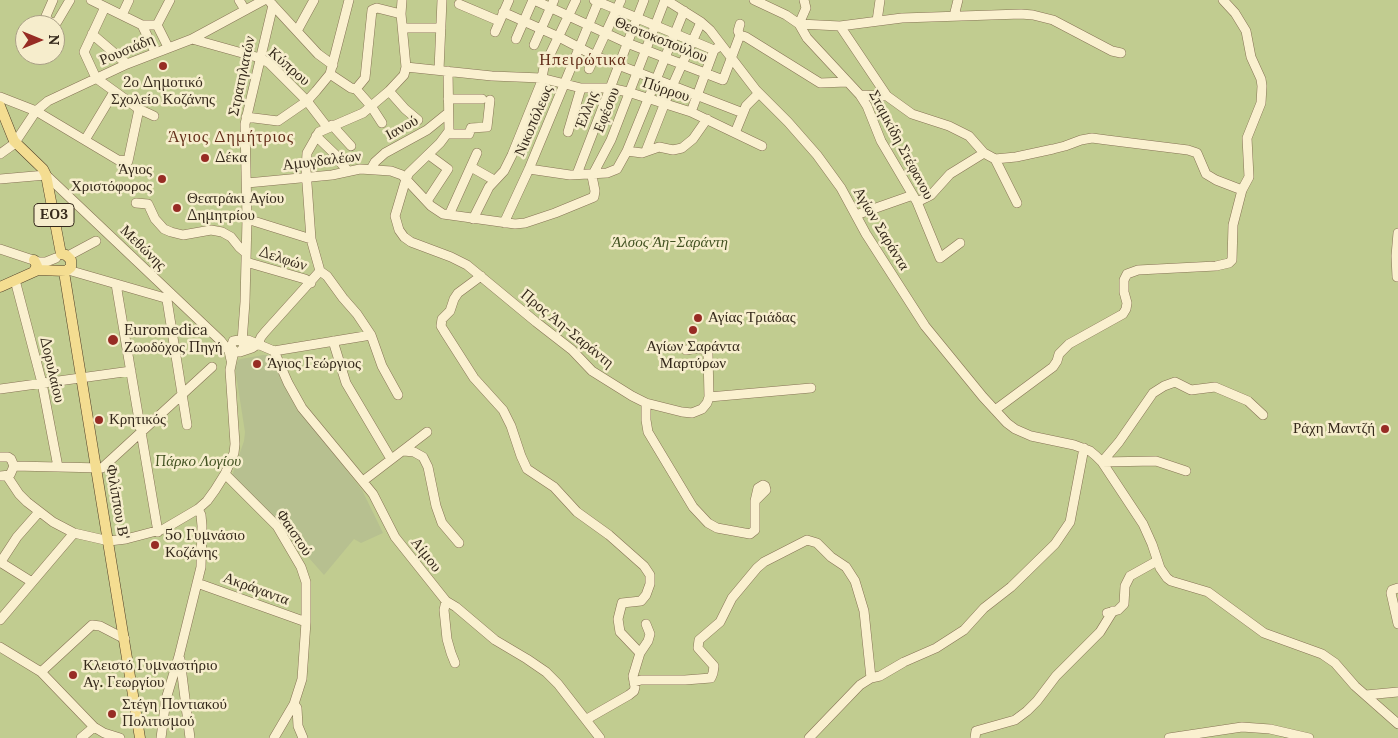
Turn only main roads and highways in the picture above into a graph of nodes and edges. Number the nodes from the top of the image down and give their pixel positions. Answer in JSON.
{"nodes":[{"id":1,"x":0,"y":106,"type":"edge"},
{"id":2,"x":62,"y":256,"type":"junction"},
{"id":3,"x":34,"y":260,"type":"road end"},
{"id":4,"x":34,"y":271,"type":"junction"},
{"id":5,"x":63,"y":271,"type":"junction"},
{"id":6,"x":0,"y":288,"type":"edge"},
{"id":7,"x":140,"y":738,"type":"edge"}],
"edges":[{"from":1,"to":2,"type":"main road","number":"ΕΟ3"},
{"from":2,"to":5,"type":"main road","number":"ΕΟ3"},
{"from":2,"to":5,"type":"main road","number":"ΕΟ3"},
{"from":3,"to":4,"type":"main road"},
{"from":4,"to":5,"type":"main road"},
{"from":4,"to":6,"type":"main road"},
{"from":5,"to":7,"type":"main road","name":"Φιλίππου Β'"}]}
